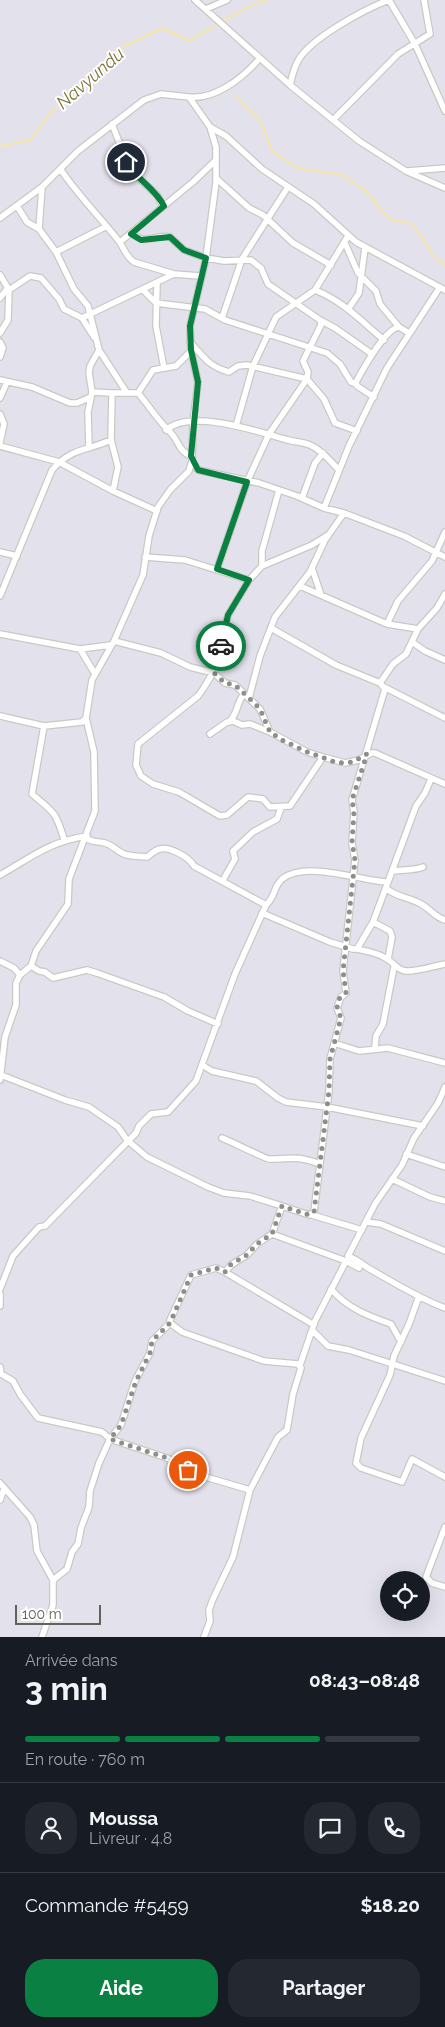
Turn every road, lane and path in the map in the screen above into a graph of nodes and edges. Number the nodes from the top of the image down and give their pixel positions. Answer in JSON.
{"nodes":[{"id":1,"x":195,"y":0,"type":"edge"},
{"id":2,"x":227,"y":0,"type":"edge"},
{"id":3,"x":389,"y":0,"type":"edge"},
{"id":4,"x":424,"y":0,"type":"edge"},
{"id":5,"x":206,"y":9,"type":"junction"},
{"id":6,"x":415,"y":44,"type":"junction"},
{"id":7,"x":260,"y":58,"type":"junction"},
{"id":8,"x":290,"y":85,"type":"junction"},
{"id":9,"x":189,"y":97,"type":"junction"},
{"id":10,"x":203,"y":98,"type":"junction"},
{"id":11,"x":445,"y":111,"type":"edge"},
{"id":12,"x":201,"y":113,"type":"junction"},
{"id":13,"x":333,"y":120,"type":"junction"},
{"id":14,"x":112,"y":124,"type":"junction"},
{"id":15,"x":210,"y":127,"type":"junction"},
{"id":16,"x":216,"y":160,"type":"junction"},
{"id":17,"x":445,"y":168,"type":"edge"},
{"id":18,"x":61,"y":170,"type":"junction"},
{"id":19,"x":406,"y":171,"type":"junction"},
{"id":20,"x":216,"y":178,"type":"junction"},
{"id":21,"x":288,"y":187,"type":"junction"},
{"id":22,"x":42,"y":188,"type":"junction"},
{"id":23,"x":445,"y":188,"type":"edge"},
{"id":24,"x":16,"y":206,"type":"junction"},
{"id":25,"x":164,"y":206,"type":"junction"},
{"id":26,"x":0,"y":218,"type":"edge"},
{"id":27,"x":266,"y":219,"type":"junction"},
{"id":28,"x":106,"y":227,"type":"junction"},
{"id":29,"x":39,"y":229,"type":"junction"},
{"id":30,"x":131,"y":234,"type":"junction"},
{"id":31,"x":348,"y":236,"type":"junction"},
{"id":32,"x":120,"y":242,"type":"junction"},
{"id":33,"x":345,"y":243,"type":"junction"},
{"id":34,"x":365,"y":248,"type":"junction"},
{"id":35,"x":56,"y":252,"type":"junction"},
{"id":36,"x":206,"y":258,"type":"junction"},
{"id":37,"x":242,"y":259,"type":"junction"},
{"id":38,"x":331,"y":265,"type":"junction"},
{"id":39,"x":174,"y":274,"type":"junction"},
{"id":40,"x":0,"y":275,"type":"edge"},
{"id":41,"x":200,"y":276,"type":"junction"},
{"id":42,"x":361,"y":276,"type":"junction"},
{"id":43,"x":157,"y":283,"type":"junction"},
{"id":44,"x":443,"y":288,"type":"edge"},
{"id":45,"x":8,"y":290,"type":"junction"},
{"id":46,"x":143,"y":290,"type":"junction"},
{"id":47,"x":315,"y":290,"type":"junction"},
{"id":48,"x":0,"y":298,"type":"edge"},
{"id":49,"x":297,"y":303,"type":"junction"},
{"id":50,"x":156,"y":304,"type":"junction"},
{"id":51,"x":193,"y":306,"type":"junction"},
{"id":52,"x":349,"y":308,"type":"junction"},
{"id":53,"x":91,"y":313,"type":"junction"},
{"id":54,"x":82,"y":318,"type":"junction"},
{"id":55,"x":222,"y":318,"type":"junction"},
{"id":56,"x":320,"y":320,"type":"junction"},
{"id":57,"x":399,"y":327,"type":"junction"},
{"id":58,"x":0,"y":333,"type":"edge"},
{"id":59,"x":409,"y":333,"type":"junction"},
{"id":60,"x":268,"y":334,"type":"junction"},
{"id":61,"x":384,"y":340,"type":"junction"},
{"id":62,"x":97,"y":341,"type":"junction"},
{"id":63,"x":0,"y":342,"type":"edge"},
{"id":64,"x":190,"y":342,"type":"junction"},
{"id":65,"x":311,"y":348,"type":"junction"},
{"id":66,"x":99,"y":350,"type":"junction"},
{"id":67,"x":191,"y":350,"type":"junction"},
{"id":68,"x":372,"y":354,"type":"junction"},
{"id":69,"x":0,"y":357,"type":"edge"},
{"id":70,"x":253,"y":366,"type":"junction"},
{"id":71,"x":164,"y":368,"type":"junction"},
{"id":72,"x":307,"y":379,"type":"junction"},
{"id":73,"x":0,"y":380,"type":"edge"},
{"id":74,"x":7,"y":382,"type":"junction"},
{"id":75,"x":356,"y":384,"type":"junction"},
{"id":76,"x":112,"y":393,"type":"junction"},
{"id":77,"x":127,"y":393,"type":"junction"},
{"id":78,"x":138,"y":393,"type":"junction"},
{"id":79,"x":92,"y":394,"type":"junction"},
{"id":80,"x":374,"y":397,"type":"junction"},
{"id":81,"x":0,"y":398,"type":"edge"},
{"id":82,"x":0,"y":414,"type":"edge"},
{"id":83,"x":193,"y":422,"type":"junction"},
{"id":84,"x":236,"y":426,"type":"junction"},
{"id":85,"x":166,"y":430,"type":"junction"},
{"id":86,"x":356,"y":431,"type":"junction"},
{"id":87,"x":269,"y":434,"type":"junction"},
{"id":88,"x":111,"y":440,"type":"junction"},
{"id":89,"x":0,"y":443,"type":"edge"},
{"id":90,"x":0,"y":446,"type":"edge"},
{"id":91,"x":89,"y":448,"type":"junction"},
{"id":92,"x":323,"y":453,"type":"junction"},
{"id":93,"x":191,"y":458,"type":"junction"},
{"id":94,"x":59,"y":462,"type":"junction"},
{"id":95,"x":339,"y":470,"type":"junction"},
{"id":96,"x":204,"y":472,"type":"junction"},
{"id":97,"x":183,"y":479,"type":"junction"},
{"id":98,"x":247,"y":482,"type":"junction"},
{"id":99,"x":279,"y":490,"type":"junction"},
{"id":100,"x":113,"y":491,"type":"junction"},
{"id":101,"x":302,"y":498,"type":"junction"},
{"id":102,"x":324,"y":508,"type":"junction"},
{"id":103,"x":157,"y":511,"type":"junction"},
{"id":104,"x":344,"y":513,"type":"junction"},
{"id":105,"x":445,"y":532,"type":"edge"},
{"id":106,"x":328,"y":535,"type":"junction"},
{"id":107,"x":0,"y":552,"type":"edge"},
{"id":108,"x":436,"y":554,"type":"junction"},
{"id":109,"x":16,"y":556,"type":"junction"},
{"id":110,"x":145,"y":557,"type":"junction"},
{"id":111,"x":445,"y":558,"type":"edge"},
{"id":112,"x":262,"y":566,"type":"junction"},
{"id":113,"x":312,"y":568,"type":"junction"},
{"id":114,"x":217,"y":569,"type":"junction"},
{"id":115,"x":249,"y":580,"type":"junction"},
{"id":116,"x":300,"y":586,"type":"junction"},
{"id":117,"x":1,"y":592,"type":"edge"},
{"id":118,"x":321,"y":594,"type":"junction"},
{"id":119,"x":445,"y":594,"type":"edge"},
{"id":120,"x":387,"y":624,"type":"junction"},
{"id":121,"x":271,"y":628,"type":"junction"},
{"id":122,"x":418,"y":630,"type":"junction"},
{"id":123,"x":0,"y":634,"type":"edge"},
{"id":124,"x":412,"y":642,"type":"junction"},
{"id":125,"x":112,"y":643,"type":"junction"},
{"id":126,"x":80,"y":649,"type":"junction"},
{"id":127,"x":445,"y":660,"type":"edge"},
{"id":128,"x":214,"y":673,"type":"junction"},
{"id":129,"x":95,"y":674,"type":"junction"},
{"id":130,"x":382,"y":685,"type":"junction"},
{"id":131,"x":247,"y":696,"type":"junction"},
{"id":132,"x":0,"y":716,"type":"edge"},
{"id":133,"x":86,"y":718,"type":"junction"},
{"id":134,"x":445,"y":718,"type":"edge"},
{"id":135,"x":229,"y":722,"type":"junction"},
{"id":136,"x":44,"y":726,"type":"junction"},
{"id":137,"x":270,"y":732,"type":"junction"},
{"id":138,"x":210,"y":734,"type":"dead end"},
{"id":139,"x":367,"y":754,"type":"junction"},
{"id":140,"x":323,"y":757,"type":"junction"},
{"id":141,"x":431,"y":779,"type":"junction"},
{"id":142,"x":445,"y":784,"type":"edge"},
{"id":143,"x":282,"y":808,"type":"junction"},
{"id":144,"x":86,"y":837,"type":"junction"},
{"id":145,"x":64,"y":839,"type":"junction"},
{"id":146,"x":423,"y":867,"type":"dead end"},
{"id":147,"x":393,"y":871,"type":"junction"},
{"id":148,"x":0,"y":875,"type":"edge"},
{"id":149,"x":353,"y":876,"type":"junction"},
{"id":150,"x":223,"y":880,"type":"junction"},
{"id":151,"x":388,"y":882,"type":"junction"},
{"id":152,"x":387,"y":890,"type":"junction"},
{"id":153,"x":266,"y":905,"type":"junction"},
{"id":154,"x":262,"y":913,"type":"junction"},
{"id":155,"x":445,"y":920,"type":"edge"},
{"id":156,"x":373,"y":922,"type":"junction"},
{"id":157,"x":346,"y":948,"type":"junction"},
{"id":158,"x":357,"y":949,"type":"junction"},
{"id":159,"x":388,"y":959,"type":"junction"},
{"id":160,"x":0,"y":961,"type":"edge"},
{"id":161,"x":445,"y":964,"type":"edge"},
{"id":162,"x":32,"y":966,"type":"junction"},
{"id":163,"x":394,"y":967,"type":"junction"},
{"id":164,"x":20,"y":975,"type":"junction"},
{"id":165,"x":218,"y":1024,"type":"junction"},
{"id":166,"x":334,"y":1043,"type":"junction"},
{"id":167,"x":375,"y":1047,"type":"junction"},
{"id":168,"x":1,"y":1053,"type":"edge"},
{"id":169,"x":445,"y":1063,"type":"edge"},
{"id":170,"x":202,"y":1065,"type":"junction"},
{"id":171,"x":0,"y":1078,"type":"edge"},
{"id":172,"x":445,"y":1087,"type":"edge"},
{"id":173,"x":438,"y":1103,"type":"junction"},
{"id":174,"x":445,"y":1106,"type":"edge"},
{"id":175,"x":327,"y":1107,"type":"junction"},
{"id":176,"x":423,"y":1126,"type":"junction"},
{"id":177,"x":222,"y":1138,"type":"dead end"},
{"id":178,"x":127,"y":1140,"type":"junction"},
{"id":179,"x":406,"y":1154,"type":"junction"},
{"id":180,"x":320,"y":1164,"type":"junction"},
{"id":181,"x":445,"y":1167,"type":"edge"},
{"id":182,"x":392,"y":1179,"type":"junction"},
{"id":183,"x":445,"y":1201,"type":"edge"},
{"id":184,"x":282,"y":1206,"type":"junction"},
{"id":185,"x":312,"y":1215,"type":"junction"},
{"id":186,"x":367,"y":1222,"type":"junction"},
{"id":187,"x":362,"y":1230,"type":"junction"},
{"id":188,"x":272,"y":1234,"type":"junction"},
{"id":189,"x":445,"y":1252,"type":"edge"},
{"id":190,"x":346,"y":1261,"type":"junction"},
{"id":191,"x":359,"y":1268,"type":"dead end"},
{"id":192,"x":225,"y":1272,"type":"junction"},
{"id":193,"x":0,"y":1289,"type":"edge"},
{"id":194,"x":331,"y":1289,"type":"junction"},
{"id":195,"x":0,"y":1294,"type":"edge"},
{"id":196,"x":419,"y":1296,"type":"junction"},
{"id":197,"x":0,"y":1306,"type":"edge"},
{"id":198,"x":445,"y":1308,"type":"edge"},
{"id":199,"x":170,"y":1323,"type":"junction"},
{"id":200,"x":313,"y":1328,"type":"junction"},
{"id":201,"x":401,"y":1342,"type":"junction"},
{"id":202,"x":391,"y":1364,"type":"junction"},
{"id":203,"x":300,"y":1365,"type":"junction"},
{"id":204,"x":0,"y":1367,"type":"edge"},
{"id":205,"x":445,"y":1380,"type":"edge"},
{"id":206,"x":110,"y":1439,"type":"junction"},
{"id":207,"x":445,"y":1477,"type":"edge"},
{"id":208,"x":0,"y":1483,"type":"edge"},
{"id":209,"x":4,"y":1489,"type":"junction"},
{"id":210,"x":250,"y":1490,"type":"junction"},
{"id":211,"x":0,"y":1500,"type":"edge"},
{"id":212,"x":445,"y":1527,"type":"edge"},
{"id":213,"x":53,"y":1580,"type":"junction"},
{"id":214,"x":445,"y":1587,"type":"edge"},
{"id":215,"x":42,"y":1637,"type":"edge"},
{"id":216,"x":204,"y":1637,"type":"edge"}],
"edges":[{"from":1,"to":5,"type":"street"},
{"from":2,"to":5,"type":"street"},
{"from":3,"to":6,"type":"street"},
{"from":3,"to":8,"type":"street"},
{"from":4,"to":6,"type":"street"},
{"from":5,"to":7,"type":"street"},
{"from":6,"to":11,"type":"street"},
{"from":6,"to":13,"type":"street"},
{"from":7,"to":8,"type":"street"},
{"from":7,"to":10,"type":"street"},
{"from":8,"to":13,"type":"street"},
{"from":9,"to":10,"type":"street"},
{"from":9,"to":12,"type":"street"},
{"from":9,"to":14,"type":"street"},
{"from":10,"to":12,"type":"street"},
{"from":12,"to":15,"type":"street"},
{"from":13,"to":19,"type":"street"},
{"from":14,"to":18,"type":"street"},
{"from":14,"to":25,"type":"street"},
{"from":15,"to":16,"type":"street"},
{"from":15,"to":21,"type":"street"},
{"from":16,"to":20,"type":"street"},
{"from":16,"to":25,"type":"street"},
{"from":17,"to":19,"type":"street"},
{"from":18,"to":22,"type":"street"},
{"from":18,"to":28,"type":"street"},
{"from":19,"to":23,"type":"street"},
{"from":20,"to":27,"type":"street"},
{"from":20,"to":36,"type":"street"},
{"from":21,"to":27,"type":"street"},
{"from":21,"to":31,"type":"street"},
{"from":22,"to":24,"type":"street"},
{"from":22,"to":29,"type":"street"},
{"from":24,"to":26,"type":"street"},
{"from":24,"to":29,"type":"street"},
{"from":25,"to":30,"type":"street"},
{"from":27,"to":37,"type":"street"},
{"from":27,"to":38,"type":"street"},
{"from":28,"to":32,"type":"street"},
{"from":28,"to":35,"type":"street"},
{"from":29,"to":35,"type":"street"},
{"from":30,"to":32,"type":"street"},
{"from":30,"to":36,"type":"street"},
{"from":31,"to":33,"type":"street"},
{"from":31,"to":34,"type":"street"},
{"from":32,"to":39,"type":"street"},
{"from":33,"to":38,"type":"street"},
{"from":33,"to":42,"type":"street"},
{"from":34,"to":42,"type":"street"},
{"from":34,"to":44,"type":"street"},
{"from":35,"to":53,"type":"street"},
{"from":36,"to":37,"type":"street"},
{"from":36,"to":41,"type":"street"},
{"from":37,"to":49,"type":"street"},
{"from":37,"to":55,"type":"street"},
{"from":38,"to":47,"type":"street"},
{"from":39,"to":41,"type":"street"},
{"from":39,"to":43,"type":"street"},
{"from":40,"to":45,"type":"street"},
{"from":41,"to":51,"type":"street"},
{"from":42,"to":52,"type":"street"},
{"from":42,"to":57,"type":"street"},
{"from":43,"to":46,"type":"street"},
{"from":43,"to":50,"type":"street"},
{"from":44,"to":59,"type":"street"},
{"from":45,"to":48,"type":"street"},
{"from":45,"to":54,"type":"street"},
{"from":45,"to":58,"type":"street"},
{"from":46,"to":50,"type":"street"},
{"from":46,"to":53,"type":"street"},
{"from":47,"to":49,"type":"street"},
{"from":47,"to":52,"type":"street"},
{"from":49,"to":56,"type":"street"},
{"from":49,"to":60,"type":"street"},
{"from":50,"to":51,"type":"street"},
{"from":50,"to":71,"type":"street"},
{"from":51,"to":55,"type":"street"},
{"from":51,"to":64,"type":"street"},
{"from":52,"to":61,"type":"street"},
{"from":53,"to":54,"type":"street"},
{"from":53,"to":62,"type":"street"},
{"from":54,"to":62,"type":"street"},
{"from":55,"to":60,"type":"street"},
{"from":56,"to":65,"type":"street"},
{"from":56,"to":68,"type":"street"},
{"from":57,"to":59,"type":"street"},
{"from":57,"to":61,"type":"street"},
{"from":59,"to":80,"type":"street"},
{"from":60,"to":65,"type":"street"},
{"from":60,"to":70,"type":"street"},
{"from":61,"to":68,"type":"street"},
{"from":62,"to":66,"type":"street"},
{"from":63,"to":69,"type":"street"},
{"from":64,"to":67,"type":"street"},
{"from":64,"to":70,"type":"street"},
{"from":65,"to":72,"type":"street"},
{"from":65,"to":75,"type":"street"},
{"from":66,"to":77,"type":"street"},
{"from":66,"to":79,"type":"street"},
{"from":67,"to":71,"type":"street"},
{"from":67,"to":83,"type":"street"},
{"from":68,"to":75,"type":"street"},
{"from":70,"to":72,"type":"street"},
{"from":70,"to":84,"type":"street"},
{"from":71,"to":78,"type":"street"},
{"from":72,"to":86,"type":"street"},
{"from":72,"to":87,"type":"street"},
{"from":73,"to":74,"type":"street"},
{"from":74,"to":79,"type":"street"},
{"from":74,"to":81,"type":"street"},
{"from":75,"to":80,"type":"street"},
{"from":76,"to":77,"type":"street"},
{"from":76,"to":79,"type":"street"},
{"from":76,"to":88,"type":"street"},
{"from":77,"to":78,"type":"street"},
{"from":78,"to":85,"type":"street"},
{"from":79,"to":91,"type":"street"},
{"from":80,"to":86,"type":"street"},
{"from":82,"to":89,"type":"street"},
{"from":83,"to":84,"type":"street"},
{"from":83,"to":85,"type":"street"},
{"from":83,"to":93,"type":"street"},
{"from":84,"to":87,"type":"street"},
{"from":85,"to":93,"type":"street"},
{"from":86,"to":95,"type":"street"},
{"from":87,"to":92,"type":"street"},
{"from":87,"to":98,"type":"street"},
{"from":88,"to":91,"type":"street"},
{"from":88,"to":100,"type":"street"},
{"from":90,"to":94,"type":"street"},
{"from":91,"to":94,"type":"street"},
{"from":92,"to":95,"type":"street"},
{"from":92,"to":101,"type":"street"},
{"from":93,"to":96,"type":"street"},
{"from":93,"to":97,"type":"street"},
{"from":94,"to":100,"type":"street"},
{"from":94,"to":109,"type":"street"},
{"from":95,"to":102,"type":"street"},
{"from":96,"to":97,"type":"street"},
{"from":96,"to":98,"type":"street"},
{"from":97,"to":103,"type":"street"},
{"from":98,"to":99,"type":"street"},
{"from":98,"to":114,"type":"street"},
{"from":99,"to":101,"type":"street"},
{"from":99,"to":112,"type":"street"},
{"from":100,"to":103,"type":"street"},
{"from":101,"to":102,"type":"street"},
{"from":102,"to":104,"type":"street"},
{"from":103,"to":110,"type":"street"},
{"from":104,"to":106,"type":"street"},
{"from":104,"to":108,"type":"street"},
{"from":105,"to":108,"type":"street"},
{"from":106,"to":112,"type":"street"},
{"from":106,"to":113,"type":"street"},
{"from":107,"to":109,"type":"street"},
{"from":108,"to":111,"type":"street"},
{"from":108,"to":120,"type":"street"},
{"from":109,"to":117,"type":"street"},
{"from":110,"to":114,"type":"street"},
{"from":110,"to":125,"type":"street"},
{"from":112,"to":115,"type":"street"},
{"from":113,"to":116,"type":"street"},
{"from":113,"to":118,"type":"street"},
{"from":114,"to":115,"type":"street"},
{"from":115,"to":128,"type":"street"},
{"from":116,"to":118,"type":"street"},
{"from":116,"to":121,"type":"street"},
{"from":118,"to":120,"type":"street"},
{"from":119,"to":122,"type":"street"},
{"from":120,"to":122,"type":"street"},
{"from":121,"to":130,"type":"street"},
{"from":121,"to":131,"type":"street"},
{"from":122,"to":124,"type":"street"},
{"from":123,"to":126,"type":"street"},
{"from":124,"to":127,"type":"street"},
{"from":124,"to":130,"type":"street"},
{"from":125,"to":126,"type":"street"},
{"from":125,"to":128,"type":"street"},
{"from":125,"to":129,"type":"street"},
{"from":126,"to":129,"type":"street"},
{"from":128,"to":131,"type":"street"},
{"from":128,"to":143,"type":"street"},
{"from":129,"to":133,"type":"street"},
{"from":130,"to":134,"type":"street"},
{"from":130,"to":139,"type":"street"},
{"from":131,"to":135,"type":"street"},
{"from":131,"to":137,"type":"street"},
{"from":132,"to":136,"type":"street"},
{"from":133,"to":136,"type":"street"},
{"from":133,"to":144,"type":"street"},
{"from":135,"to":137,"type":"street"},
{"from":135,"to":138,"type":"street"},
{"from":136,"to":145,"type":"street"},
{"from":137,"to":140,"type":"street"},
{"from":139,"to":140,"type":"street"},
{"from":139,"to":141,"type":"street"},
{"from":139,"to":149,"type":"street"},
{"from":140,"to":143,"type":"street"},
{"from":141,"to":142,"type":"street"},
{"from":141,"to":147,"type":"street"},
{"from":143,"to":150,"type":"street"},
{"from":144,"to":145,"type":"street"},
{"from":144,"to":150,"type":"street"},
{"from":144,"to":162,"type":"street"},
{"from":145,"to":148,"type":"street"},
{"from":146,"to":147,"type":"street"},
{"from":147,"to":151,"type":"street"},
{"from":149,"to":151,"type":"street"},
{"from":149,"to":153,"type":"street"},
{"from":149,"to":157,"type":"street"},
{"from":150,"to":153,"type":"street"},
{"from":151,"to":152,"type":"street"},
{"from":152,"to":155,"type":"street"},
{"from":152,"to":156,"type":"street"},
{"from":153,"to":154,"type":"street"},
{"from":154,"to":157,"type":"street"},
{"from":154,"to":165,"type":"street"},
{"from":156,"to":158,"type":"street"},
{"from":156,"to":159,"type":"street"},
{"from":157,"to":158,"type":"street"},
{"from":157,"to":166,"type":"street"},
{"from":158,"to":159,"type":"street"},
{"from":159,"to":163,"type":"street"},
{"from":160,"to":164,"type":"street"},
{"from":161,"to":163,"type":"street"},
{"from":162,"to":164,"type":"street"},
{"from":162,"to":165,"type":"street"},
{"from":163,"to":167,"type":"street"},
{"from":164,"to":168,"type":"street"},
{"from":165,"to":170,"type":"street"},
{"from":166,"to":167,"type":"street"},
{"from":166,"to":175,"type":"street"},
{"from":167,"to":169,"type":"street"},
{"from":168,"to":171,"type":"street"},
{"from":170,"to":175,"type":"street"},
{"from":170,"to":178,"type":"street"},
{"from":171,"to":178,"type":"street"},
{"from":172,"to":173,"type":"street"},
{"from":173,"to":174,"type":"street"},
{"from":173,"to":176,"type":"street"},
{"from":175,"to":176,"type":"street"},
{"from":175,"to":180,"type":"street"},
{"from":176,"to":179,"type":"street"},
{"from":177,"to":180,"type":"street"},
{"from":178,"to":184,"type":"street"},
{"from":178,"to":193,"type":"street"},
{"from":179,"to":181,"type":"street"},
{"from":179,"to":182,"type":"street"},
{"from":180,"to":185,"type":"street"},
{"from":182,"to":183,"type":"street"},
{"from":182,"to":186,"type":"street"},
{"from":184,"to":185,"type":"street"},
{"from":184,"to":188,"type":"street"},
{"from":185,"to":187,"type":"street"},
{"from":186,"to":187,"type":"street"},
{"from":186,"to":189,"type":"street"},
{"from":187,"to":196,"type":"street"},
{"from":188,"to":190,"type":"street"},
{"from":188,"to":192,"type":"street"},
{"from":190,"to":191,"type":"street"},
{"from":190,"to":194,"type":"street"},
{"from":192,"to":199,"type":"street"},
{"from":192,"to":200,"type":"street"},
{"from":194,"to":200,"type":"street"},
{"from":194,"to":201,"type":"street"},
{"from":195,"to":197,"type":"street"},
{"from":196,"to":198,"type":"street"},
{"from":196,"to":201,"type":"street"},
{"from":199,"to":203,"type":"street"},
{"from":199,"to":206,"type":"street"},
{"from":200,"to":202,"type":"street"},
{"from":200,"to":203,"type":"street"},
{"from":201,"to":202,"type":"street"},
{"from":202,"to":205,"type":"street"},
{"from":202,"to":207,"type":"street"},
{"from":203,"to":210,"type":"street"},
{"from":204,"to":206,"type":"street"},
{"from":206,"to":210,"type":"street"},
{"from":206,"to":213,"type":"street"},
{"from":208,"to":209,"type":"street"},
{"from":209,"to":211,"type":"street"},
{"from":209,"to":213,"type":"street"},
{"from":210,"to":216,"type":"street"},
{"from":212,"to":214,"type":"street"},
{"from":213,"to":215,"type":"street"}]}
